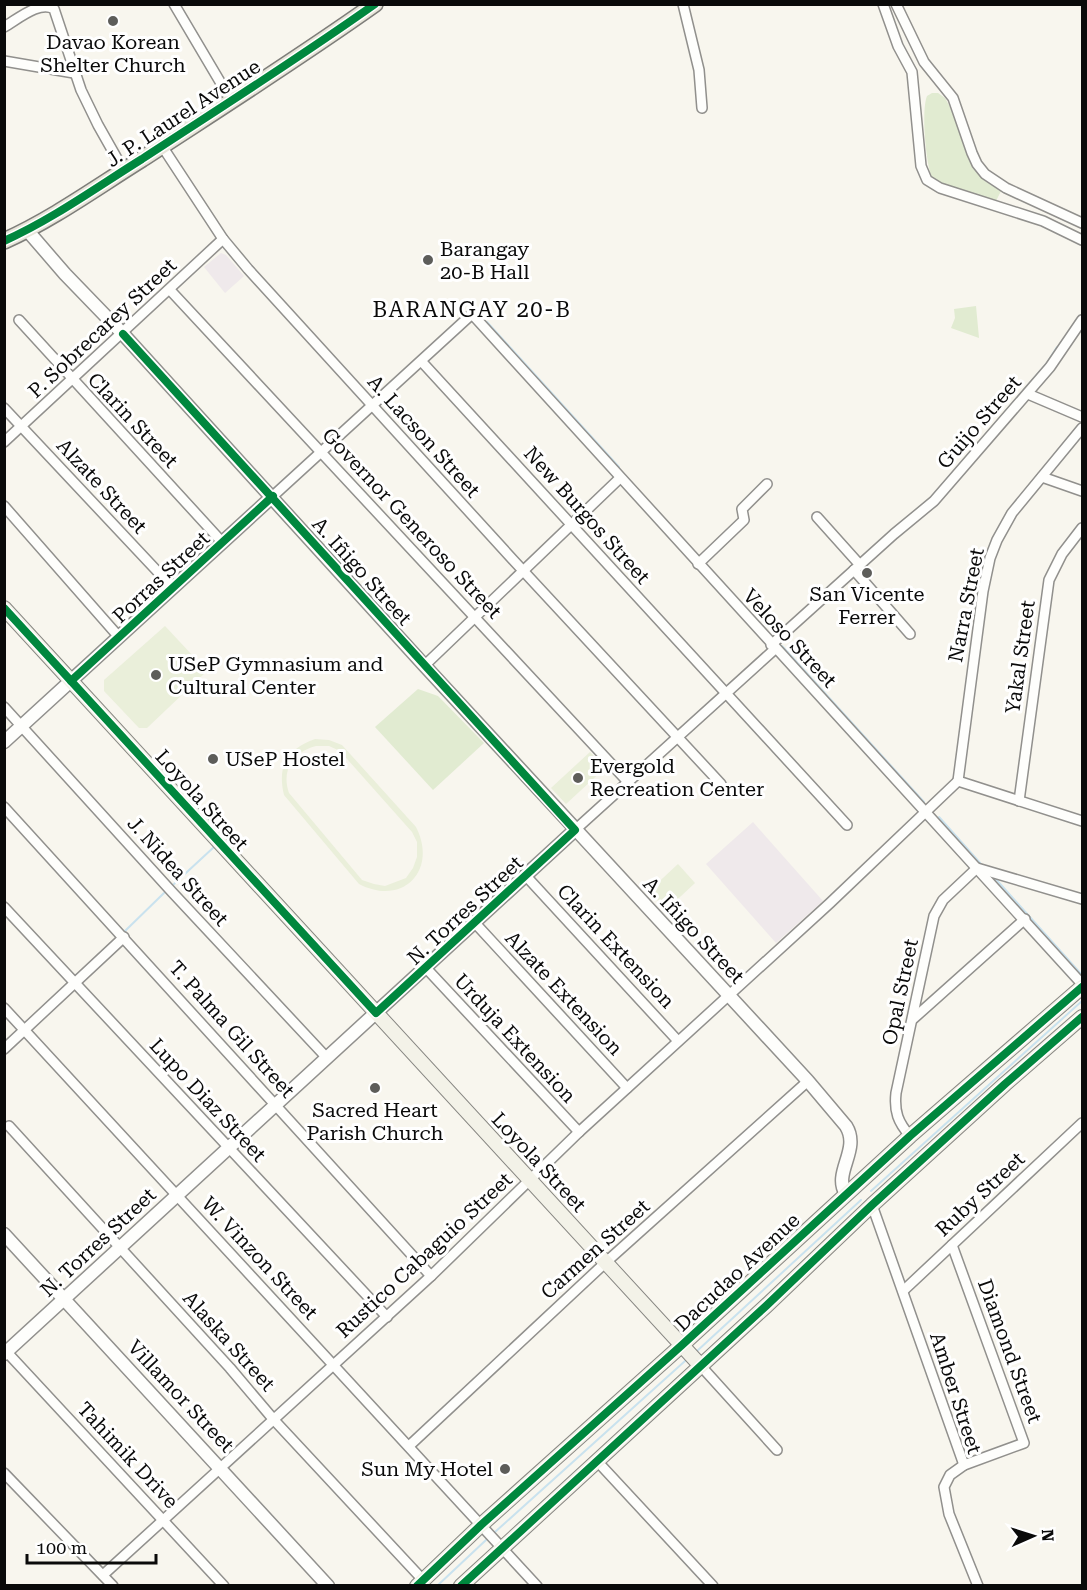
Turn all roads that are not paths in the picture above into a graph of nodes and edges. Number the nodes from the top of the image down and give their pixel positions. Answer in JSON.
{"nodes":[{"id":1,"x":174,"y":4,"type":"edge"},
{"id":2,"x":375,"y":4,"type":"edge"},
{"id":3,"x":683,"y":4,"type":"edge"},
{"id":4,"x":883,"y":4,"type":"edge"},
{"id":5,"x":896,"y":4,"type":"edge"},
{"id":6,"x":4,"y":27,"type":"edge"},
{"id":7,"x":4,"y":61,"type":"edge"},
{"id":8,"x":74,"y":73,"type":"junction"},
{"id":9,"x":232,"y":102,"type":"junction"},
{"id":10,"x":702,"y":108,"type":"dead end"},
{"id":11,"x":162,"y":146,"type":"junction"},
{"id":12,"x":124,"y":171,"type":"junction"},
{"id":13,"x":1006,"y":188,"type":"junction"},
{"id":14,"x":998,"y":206,"type":"junction"},
{"id":15,"x":1083,"y":223,"type":"edge"},
{"id":16,"x":27,"y":230,"type":"junction"},
{"id":17,"x":223,"y":239,"type":"junction"},
{"id":18,"x":1083,"y":240,"type":"edge"},
{"id":19,"x":4,"y":241,"type":"edge"},
{"id":20,"x":170,"y":290,"type":"junction"},
{"id":21,"x":472,"y":314,"type":"joint"},
{"id":22,"x":19,"y":320,"type":"dead end"},
{"id":23,"x":1083,"y":320,"type":"edge"},
{"id":24,"x":123,"y":334,"type":"junction"},
{"id":25,"x":422,"y":362,"type":"junction"},
{"id":26,"x":72,"y":380,"type":"junction"},
{"id":27,"x":1028,"y":394,"type":"junction"},
{"id":28,"x":372,"y":405,"type":"junction"},
{"id":29,"x":4,"y":408,"type":"edge"},
{"id":30,"x":1083,"y":417,"type":"edge"},
{"id":31,"x":22,"y":426,"type":"junction"},
{"id":32,"x":1083,"y":428,"type":"edge"},
{"id":33,"x":4,"y":442,"type":"edge"},
{"id":34,"x":321,"y":451,"type":"junction"},
{"id":35,"x":1042,"y":477,"type":"junction"},
{"id":36,"x":620,"y":478,"type":"junction"},
{"id":37,"x":767,"y":484,"type":"dead end"},
{"id":38,"x":1083,"y":491,"type":"edge"},
{"id":39,"x":273,"y":496,"type":"junction"},
{"id":40,"x":4,"y":506,"type":"edge"},
{"id":41,"x":817,"y":516,"type":"dead end"},
{"id":42,"x":572,"y":525,"type":"junction"},
{"id":43,"x":1083,"y":528,"type":"edge"},
{"id":44,"x":222,"y":542,"type":"junction"},
{"id":45,"x":698,"y":564,"type":"junction"},
{"id":46,"x":857,"y":567,"type":"junction"},
{"id":47,"x":523,"y":571,"type":"junction"},
{"id":48,"x":173,"y":588,"type":"junction"},
{"id":49,"x":4,"y":608,"type":"edge"},
{"id":50,"x":474,"y":617,"type":"junction"},
{"id":51,"x":910,"y":634,"type":"dead end"},
{"id":52,"x":119,"y":637,"type":"junction"},
{"id":53,"x":773,"y":647,"type":"junction"},
{"id":54,"x":424,"y":666,"type":"junction"},
{"id":55,"x":71,"y":681,"type":"junction"},
{"id":56,"x":725,"y":694,"type":"junction"},
{"id":57,"x":4,"y":707,"type":"edge"},
{"id":58,"x":22,"y":725,"type":"junction"},
{"id":59,"x":676,"y":737,"type":"junction"},
{"id":60,"x":4,"y":742,"type":"edge"},
{"id":61,"x":958,"y":781,"type":"junction"},
{"id":62,"x":627,"y":782,"type":"junction"},
{"id":63,"x":721,"y":784,"type":"dead end"},
{"id":64,"x":1019,"y":801,"type":"junction"},
{"id":65,"x":4,"y":807,"type":"edge"},
{"id":66,"x":925,"y":811,"type":"junction"},
{"id":67,"x":1081,"y":817,"type":"edge"},
{"id":68,"x":847,"y":825,"type":"dead end"},
{"id":69,"x":575,"y":830,"type":"junction"},
{"id":70,"x":977,"y":868,"type":"junction"},
{"id":71,"x":526,"y":876,"type":"junction"},
{"id":72,"x":1083,"y":899,"type":"edge"},
{"id":73,"x":4,"y":907,"type":"edge"},
{"id":74,"x":1025,"y":919,"type":"junction"},
{"id":75,"x":475,"y":923,"type":"junction"},
{"id":76,"x":124,"y":937,"type":"junction"},
{"id":77,"x":426,"y":968,"type":"junction"},
{"id":78,"x":74,"y":983,"type":"junction"},
{"id":79,"x":1083,"y":985,"type":"edge"},
{"id":80,"x":729,"y":995,"type":"junction"},
{"id":81,"x":4,"y":1008,"type":"edge"},
{"id":82,"x":376,"y":1013,"type":"junction"},
{"id":83,"x":1083,"y":1017,"type":"edge"},
{"id":84,"x":913,"y":1019,"type":"junction"},
{"id":85,"x":24,"y":1029,"type":"junction"},
{"id":86,"x":678,"y":1041,"type":"junction"},
{"id":87,"x":4,"y":1049,"type":"edge"},
{"id":88,"x":327,"y":1058,"type":"junction"},
{"id":89,"x":807,"y":1081,"type":"junction"},
{"id":90,"x":627,"y":1088,"type":"junction"},
{"id":91,"x":276,"y":1104,"type":"junction"},
{"id":92,"x":1083,"y":1123,"type":"edge"},
{"id":93,"x":9,"y":1126,"type":"dead end"},
{"id":94,"x":579,"y":1132,"type":"junction"},
{"id":95,"x":910,"y":1136,"type":"junction"},
{"id":96,"x":229,"y":1149,"type":"junction"},
{"id":97,"x":529,"y":1180,"type":"junction"},
{"id":98,"x":846,"y":1194,"type":"junction"},
{"id":99,"x":177,"y":1196,"type":"junction"},
{"id":100,"x":872,"y":1205,"type":"junction"},
{"id":101,"x":4,"y":1234,"type":"edge"},
{"id":102,"x":952,"y":1245,"type":"junction"},
{"id":103,"x":120,"y":1248,"type":"junction"},
{"id":104,"x":605,"y":1263,"type":"junction"},
{"id":105,"x":431,"y":1276,"type":"junction"},
{"id":106,"x":903,"y":1292,"type":"junction"},
{"id":107,"x":65,"y":1299,"type":"junction"},
{"id":108,"x":387,"y":1317,"type":"junction"},
{"id":109,"x":682,"y":1345,"type":"junction"},
{"id":110,"x":5,"y":1352,"type":"edge"},
{"id":111,"x":334,"y":1365,"type":"junction"},
{"id":112,"x":700,"y":1365,"type":"junction"},
{"id":113,"x":274,"y":1420,"type":"junction"},
{"id":114,"x":409,"y":1446,"type":"junction"},
{"id":115,"x":777,"y":1450,"type":"dead end"},
{"id":116,"x":597,"y":1461,"type":"junction"},
{"id":117,"x":964,"y":1465,"type":"junction"},
{"id":118,"x":221,"y":1468,"type":"junction"},
{"id":119,"x":4,"y":1473,"type":"edge"},
{"id":120,"x":163,"y":1519,"type":"junction"},
{"id":121,"x":481,"y":1525,"type":"junction"},
{"id":122,"x":502,"y":1548,"type":"junction"},
{"id":123,"x":103,"y":1575,"type":"junction"},
{"id":124,"x":420,"y":1583,"type":"edge"},
{"id":125,"x":113,"y":1586,"type":"edge"},
{"id":126,"x":224,"y":1586,"type":"edge"},
{"id":127,"x":328,"y":1586,"type":"edge"},
{"id":128,"x":461,"y":1586,"type":"edge"},
{"id":129,"x":537,"y":1586,"type":"edge"},
{"id":130,"x":713,"y":1586,"type":"edge"},
{"id":131,"x":978,"y":1586,"type":"edge"}],
"edges":[{"from":1,"to":9,"type":"street"},
{"from":2,"to":9,"type":"main road","name":"J. P. Laurel Avenue"},
{"from":3,"to":10,"type":"street"},
{"from":4,"to":14,"type":"street"},
{"from":5,"to":13,"type":"street"},
{"from":6,"to":8,"type":"street"},
{"from":7,"to":8,"type":"street"},
{"from":8,"to":12,"type":"street"},
{"from":9,"to":11,"type":"main road","name":"J. P. Laurel Avenue"},
{"from":11,"to":12,"type":"main road","name":"J. P. Laurel Avenue"},
{"from":11,"to":17,"type":"street","name":"A. Lacson Street"},
{"from":12,"to":16,"type":"main road","name":"J. P. Laurel Avenue"},
{"from":13,"to":14,"type":"street"},
{"from":13,"to":15,"type":"street"},
{"from":14,"to":18,"type":"street"},
{"from":16,"to":19,"type":"main road","name":"J. P. Laurel Avenue"},
{"from":16,"to":24,"type":"street","name":"A. Iñigo Street"},
{"from":17,"to":20,"type":"street","name":"P. Sobrecarey Street"},
{"from":17,"to":28,"type":"street","name":"A. Lacson Street"},
{"from":20,"to":24,"type":"street","name":"P. Sobrecarey Street"},
{"from":20,"to":34,"type":"street","name":"Governor Generoso Street"},
{"from":21,"to":25,"type":"street","name":"Porras Street"},
{"from":21,"to":36,"type":"street","name":"Veloso Street"},
{"from":22,"to":26,"type":"street","name":"Clarin Street"},
{"from":23,"to":27,"type":"street","name":"Guijo Street"},
{"from":24,"to":26,"type":"street","name":"P. Sobrecarey Street"},
{"from":24,"to":39,"type":"street","name":"A. Iñigo Street"},
{"from":25,"to":28,"type":"street","name":"Porras Street"},
{"from":25,"to":42,"type":"street","name":"New Burgos Street"},
{"from":26,"to":31,"type":"street","name":"P. Sobrecarey Street"},
{"from":26,"to":44,"type":"street","name":"Clarin Street"},
{"from":27,"to":30,"type":"street"},
{"from":27,"to":46,"type":"street","name":"Guijo Street"},
{"from":28,"to":34,"type":"street","name":"Porras Street"},
{"from":28,"to":47,"type":"street","name":"A. Lacson Street"},
{"from":29,"to":31,"type":"street","name":"Alzate Street"},
{"from":31,"to":33,"type":"street","name":"P. Sobrecarey Street"},
{"from":31,"to":48,"type":"street","name":"Alzate Street"},
{"from":32,"to":35,"type":"street","name":"Narra Street"},
{"from":34,"to":39,"type":"street","name":"Porras Street"},
{"from":34,"to":50,"type":"street","name":"Governor Generoso Street"},
{"from":35,"to":38,"type":"street"},
{"from":35,"to":61,"type":"street","name":"Narra Street"},
{"from":36,"to":42,"type":"street"},
{"from":36,"to":45,"type":"street","name":"Veloso Street"},
{"from":37,"to":45,"type":"street"},
{"from":39,"to":44,"type":"street","name":"Porras Street"},
{"from":39,"to":54,"type":"street","name":"A. Iñigo Street"},
{"from":40,"to":52,"type":"street"},
{"from":41,"to":46,"type":"street"},
{"from":42,"to":47,"type":"street"},
{"from":42,"to":56,"type":"street","name":"New Burgos Street"},
{"from":43,"to":64,"type":"street","name":"Yakal Street"},
{"from":44,"to":48,"type":"street","name":"Porras Street"},
{"from":45,"to":53,"type":"street","name":"Veloso Street"},
{"from":46,"to":51,"type":"street"},
{"from":46,"to":53,"type":"street","name":"N. Torres Street"},
{"from":47,"to":50,"type":"street"},
{"from":47,"to":59,"type":"street","name":"A. Lacson Street"},
{"from":48,"to":52,"type":"street","name":"Porras Street"},
{"from":49,"to":55,"type":"main road","name":"Loyola Street"},
{"from":50,"to":54,"type":"street"},
{"from":50,"to":62,"type":"street","name":"Governor Generoso Street"},
{"from":52,"to":55,"type":"street","name":"Porras Street"},
{"from":53,"to":56,"type":"street","name":"N. Torres Street"},
{"from":53,"to":66,"type":"street","name":"Veloso Street"},
{"from":54,"to":69,"type":"street","name":"A. Iñigo Street"},
{"from":55,"to":58,"type":"street","name":"Porras Street"},
{"from":55,"to":82,"type":"main road","name":"Loyola Street"},
{"from":56,"to":59,"type":"street","name":"N. Torres Street"},
{"from":56,"to":68,"type":"street","name":"New Burgos Street"},
{"from":57,"to":58,"type":"street","name":"J. Nidea Street"},
{"from":58,"to":60,"type":"street","name":"Porras Street"},
{"from":58,"to":88,"type":"street","name":"J. Nidea Street"},
{"from":59,"to":62,"type":"street","name":"N. Torres Street"},
{"from":59,"to":63,"type":"street","name":"A. Lacson Street"},
{"from":61,"to":64,"type":"street"},
{"from":61,"to":66,"type":"street","name":"Rustico Cabaguio Street"},
{"from":62,"to":69,"type":"street","name":"N. Torres Street"},
{"from":64,"to":67,"type":"street"},
{"from":65,"to":76,"type":"street","name":"T. Palma Gil Street"},
{"from":66,"to":70,"type":"street","name":"Veloso Street"},
{"from":66,"to":80,"type":"street","name":"Rustico Cabaguio Street"},
{"from":69,"to":71,"type":"street","name":"N. Torres Street"},
{"from":69,"to":80,"type":"street","name":"A. Iñigo Street"},
{"from":70,"to":72,"type":"street"},
{"from":70,"to":74,"type":"street","name":"Veloso Street"},
{"from":70,"to":84,"type":"street","name":"Opal Street"},
{"from":71,"to":75,"type":"street","name":"N. Torres Street"},
{"from":71,"to":86,"type":"street","name":"Clarin Extension"},
{"from":73,"to":78,"type":"street","name":"Lupo Diaz Street"},
{"from":74,"to":79,"type":"street","name":"Veloso Street"},
{"from":74,"to":84,"type":"street"},
{"from":75,"to":77,"type":"street","name":"N. Torres Street"},
{"from":75,"to":90,"type":"street","name":"Alzate Extension"},
{"from":76,"to":78,"type":"street"},
{"from":76,"to":91,"type":"street","name":"T. Palma Gil Street"},
{"from":77,"to":82,"type":"street","name":"N. Torres Street"},
{"from":77,"to":94,"type":"street","name":"Urduja Extension"},
{"from":78,"to":85,"type":"street"},
{"from":78,"to":96,"type":"street","name":"Lupo Diaz Street"},
{"from":79,"to":95,"type":"main road","name":"Dacudao Avenue"},
{"from":80,"to":86,"type":"street","name":"Rustico Cabaguio Street"},
{"from":80,"to":89,"type":"street","name":"A. Iñigo Street"},
{"from":81,"to":85,"type":"street","name":"W. Vinzon Street"},
{"from":82,"to":88,"type":"street","name":"N. Torres Street"},
{"from":82,"to":97,"type":"main road","name":"Loyola Street"},
{"from":83,"to":100,"type":"main road"},
{"from":84,"to":95,"type":"street","name":"Opal Street"},
{"from":85,"to":87,"type":"street"},
{"from":85,"to":99,"type":"street","name":"W. Vinzon Street"},
{"from":86,"to":90,"type":"street","name":"Rustico Cabaguio Street"},
{"from":88,"to":91,"type":"street","name":"N. Torres Street"},
{"from":89,"to":98,"type":"street","name":"A. Iñigo Street"},
{"from":89,"to":104,"type":"street","name":"Carmen Street"},
{"from":90,"to":94,"type":"street","name":"Rustico Cabaguio Street"},
{"from":91,"to":96,"type":"street","name":"N. Torres Street"},
{"from":91,"to":105,"type":"street","name":"T. Palma Gil Street"},
{"from":92,"to":102,"type":"street","name":"Ruby Street"},
{"from":93,"to":103,"type":"street","name":"Alaska Street"},
{"from":94,"to":97,"type":"street","name":"Rustico Cabaguio Street"},
{"from":95,"to":98,"type":"main road","name":"Dacudao Avenue"},
{"from":96,"to":99,"type":"street","name":"N. Torres Street"},
{"from":96,"to":108,"type":"street","name":"Lupo Diaz Street"},
{"from":97,"to":104,"type":"main road","name":"Loyola Street"},
{"from":97,"to":105,"type":"street","name":"Rustico Cabaguio Street"},
{"from":98,"to":109,"type":"main road","name":"Dacudao Avenue"},
{"from":99,"to":103,"type":"street","name":"N. Torres Street"},
{"from":99,"to":111,"type":"street","name":"W. Vinzon Street"},
{"from":100,"to":106,"type":"street","name":"Amber Street"},
{"from":100,"to":112,"type":"main road"},
{"from":101,"to":107,"type":"street","name":"Villamor Street"},
{"from":102,"to":106,"type":"street","name":"Ruby Street"},
{"from":102,"to":117,"type":"street","name":"Diamond Street"},
{"from":103,"to":107,"type":"street","name":"N. Torres Street"},
{"from":103,"to":113,"type":"street","name":"Alaska Street"},
{"from":104,"to":109,"type":"main road","name":"Loyola Street"},
{"from":104,"to":114,"type":"street","name":"Carmen Street"},
{"from":105,"to":108,"type":"street","name":"Rustico Cabaguio Street"},
{"from":106,"to":117,"type":"street","name":"Amber Street"},
{"from":107,"to":110,"type":"street","name":"N. Torres Street"},
{"from":107,"to":118,"type":"street","name":"Villamor Street"},
{"from":108,"to":111,"type":"street","name":"Rustico Cabaguio Street"},
{"from":109,"to":112,"type":"main road","name":"Loyola Street"},
{"from":109,"to":121,"type":"main road","name":"Dacudao Avenue"},
{"from":110,"to":120,"type":"street","name":"Tahimik Drive"},
{"from":111,"to":113,"type":"street","name":"Rustico Cabaguio Street"},
{"from":111,"to":114,"type":"street","name":"W. Vinzon Street"},
{"from":112,"to":115,"type":"street","name":"Loyola Street"},
{"from":112,"to":116,"type":"main road"},
{"from":113,"to":118,"type":"street","name":"Rustico Cabaguio Street"},
{"from":113,"to":124,"type":"street","name":"Alaska Street"},
{"from":114,"to":121,"type":"street","name":"W. Vinzon Street"},
{"from":116,"to":122,"type":"main road"},
{"from":116,"to":130,"type":"street"},
{"from":117,"to":131,"type":"street","name":"Amber Street"},
{"from":118,"to":120,"type":"street","name":"Rustico Cabaguio Street"},
{"from":118,"to":127,"type":"street","name":"Villamor Street"},
{"from":119,"to":123,"type":"street"},
{"from":120,"to":123,"type":"street","name":"Rustico Cabaguio Street"},
{"from":120,"to":126,"type":"street","name":"Tahimik Drive"},
{"from":121,"to":122,"type":"street","name":"W. Vinzon Street"},
{"from":121,"to":124,"type":"main road","name":"Dacudao Avenue"},
{"from":122,"to":128,"type":"main road"},
{"from":122,"to":129,"type":"street","name":"W. Vinzon Street"},
{"from":123,"to":125,"type":"street"}]}
